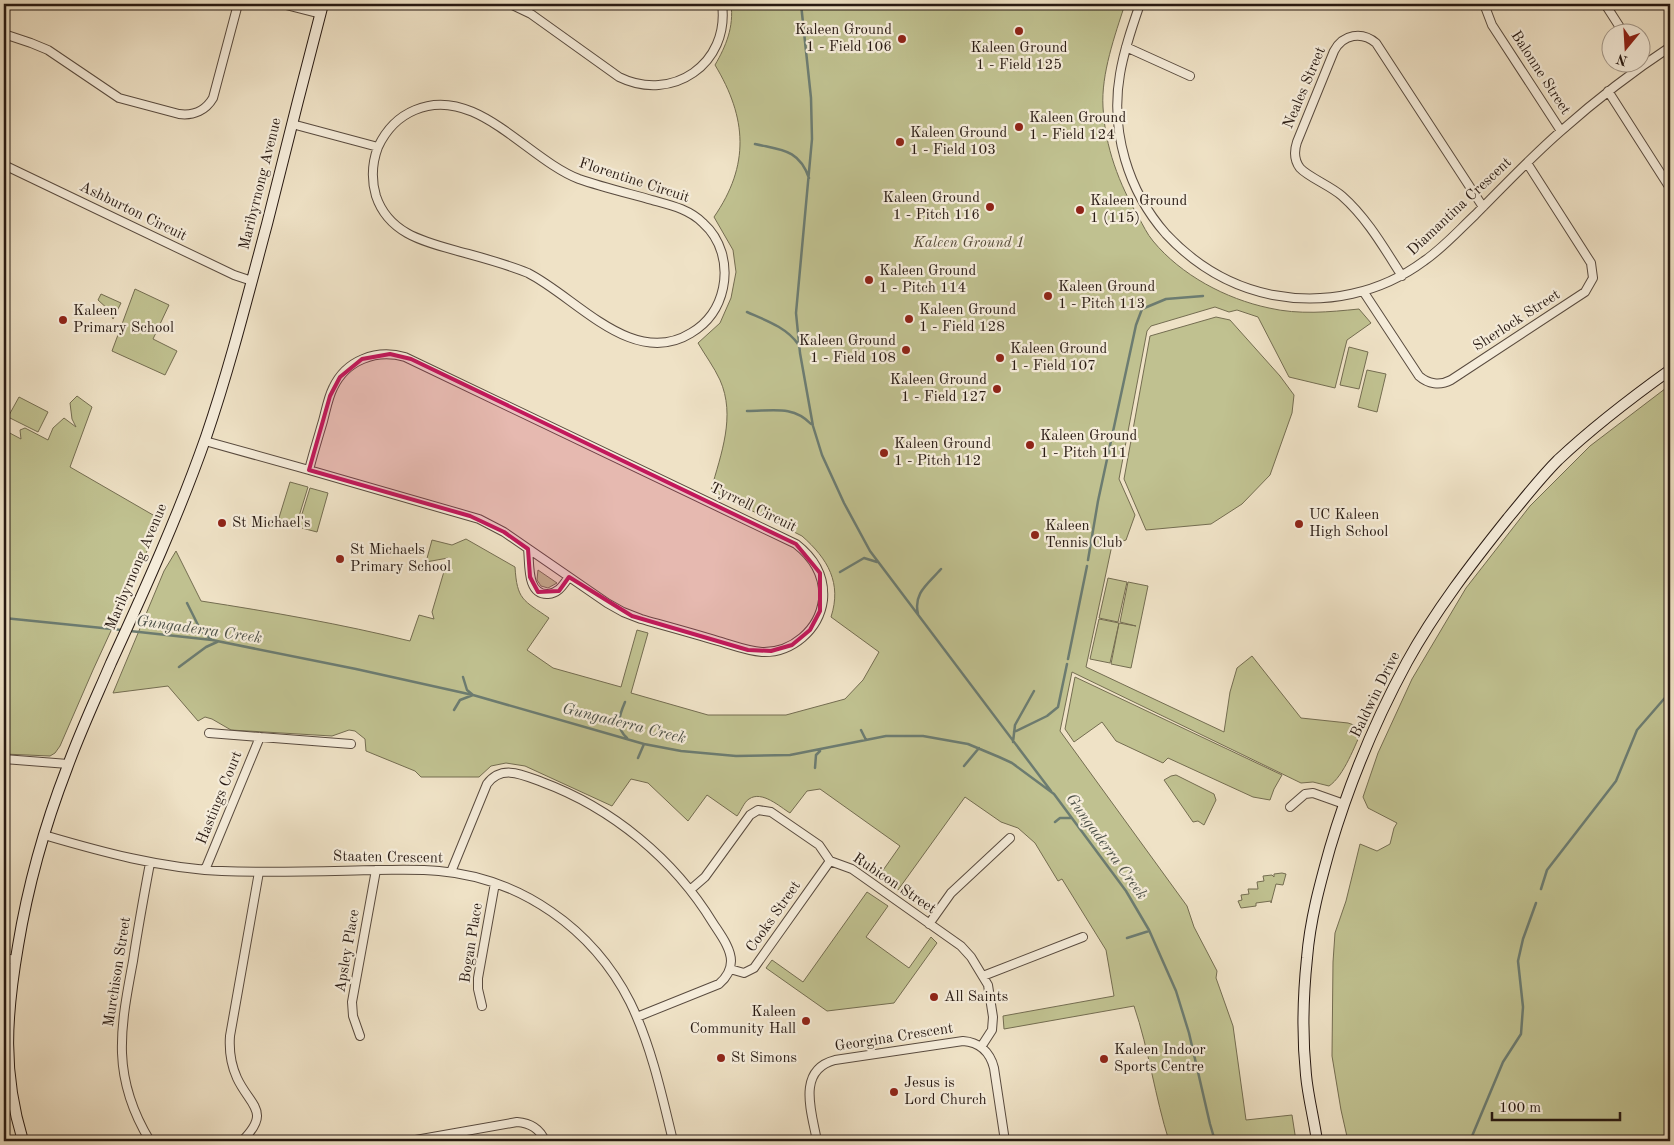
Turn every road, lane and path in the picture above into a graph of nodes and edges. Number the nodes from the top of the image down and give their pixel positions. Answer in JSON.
{"nodes":[{"id":1,"x":238,"y":4,"type":"edge"},
{"id":2,"x":282,"y":4,"type":"edge"},
{"id":3,"x":510,"y":4,"type":"edge"},
{"id":4,"x":722,"y":4,"type":"edge"},
{"id":5,"x":1140,"y":4,"type":"edge"},
{"id":6,"x":1484,"y":4,"type":"edge"},
{"id":7,"x":1605,"y":4,"type":"edge"},
{"id":8,"x":322,"y":9,"type":"edge"},
{"id":9,"x":1617,"y":22,"type":"edge"},
{"id":10,"x":4,"y":34,"type":"edge"},
{"id":11,"x":1670,"y":46,"type":"edge"},
{"id":12,"x":1126,"y":48,"type":"junction"},
{"id":13,"x":1652,"y":57,"type":"edge"},
{"id":14,"x":1631,"y":72,"type":"edge"},
{"id":15,"x":1190,"y":76,"type":"dead end"},
{"id":16,"x":1608,"y":91,"type":"junction"},
{"id":17,"x":292,"y":124,"type":"junction"},
{"id":18,"x":1561,"y":131,"type":"junction"},
{"id":19,"x":378,"y":147,"type":"junction"},
{"id":20,"x":1527,"y":163,"type":"junction"},
{"id":21,"x":4,"y":165,"type":"edge"},
{"id":22,"x":1670,"y":188,"type":"edge"},
{"id":23,"x":1483,"y":207,"type":"junction"},
{"id":24,"x":1402,"y":276,"type":"junction"},
{"id":25,"x":252,"y":281,"type":"junction"},
{"id":26,"x":1363,"y":291,"type":"junction"},
{"id":27,"x":1670,"y":370,"type":"edge"},
{"id":28,"x":205,"y":440,"type":"junction"},
{"id":29,"x":309,"y":470,"type":"junction"},
{"id":30,"x":528,"y":548,"type":"junction"},
{"id":31,"x":569,"y":577,"type":"junction"},
{"id":32,"x":209,"y":733,"type":"dead end"},
{"id":33,"x":260,"y":737,"type":"junction"},
{"id":34,"x":351,"y":744,"type":"dead end"},
{"id":35,"x":4,"y":758,"type":"edge"},
{"id":36,"x":68,"y":764,"type":"junction"},
{"id":37,"x":1344,"y":804,"type":"junction"},
{"id":38,"x":1290,"y":807,"type":"dead end"},
{"id":39,"x":44,"y":835,"type":"junction"},
{"id":40,"x":1010,"y":838,"type":"dead end"},
{"id":41,"x":830,"y":861,"type":"junction"},
{"id":42,"x":150,"y":863,"type":"junction"},
{"id":43,"x":205,"y":870,"type":"junction"},
{"id":44,"x":376,"y":870,"type":"junction"},
{"id":45,"x":259,"y":872,"type":"junction"},
{"id":46,"x":451,"y":872,"type":"junction"},
{"id":47,"x":496,"y":883,"type":"junction"},
{"id":48,"x":690,"y":890,"type":"junction"},
{"id":49,"x":929,"y":924,"type":"junction"},
{"id":50,"x":1083,"y":937,"type":"dead end"},
{"id":51,"x":4,"y":958,"type":"edge"},
{"id":52,"x":15,"y":960,"type":"junction"},
{"id":53,"x":730,"y":969,"type":"junction"},
{"id":54,"x":983,"y":976,"type":"junction"},
{"id":55,"x":482,"y":1006,"type":"dead end"},
{"id":56,"x":637,"y":1017,"type":"junction"},
{"id":57,"x":360,"y":1036,"type":"dead end"},
{"id":58,"x":981,"y":1047,"type":"junction"},
{"id":59,"x":6,"y":1077,"type":"edge"},
{"id":60,"x":23,"y":1141,"type":"edge"},
{"id":61,"x":150,"y":1141,"type":"edge"},
{"id":62,"x":242,"y":1141,"type":"edge"},
{"id":63,"x":410,"y":1141,"type":"edge"},
{"id":64,"x":545,"y":1141,"type":"edge"},
{"id":65,"x":673,"y":1141,"type":"edge"},
{"id":66,"x":817,"y":1141,"type":"edge"},
{"id":67,"x":1005,"y":1141,"type":"edge"},
{"id":68,"x":1319,"y":1141,"type":"edge"}],
"edges":[{"from":1,"to":10,"type":"street"},
{"from":2,"to":8,"type":"street"},
{"from":3,"to":4,"type":"street"},
{"from":5,"to":12,"type":"street","name":"Diamantina Crescent"},
{"from":6,"to":18,"type":"street","name":"Balonne Street"},
{"from":7,"to":9,"type":"street"},
{"from":8,"to":17,"type":"street","name":"Maribyrnong Avenue"},
{"from":11,"to":13,"type":"street","name":"Diamantina Crescent"},
{"from":12,"to":15,"type":"street"},
{"from":12,"to":26,"type":"street","name":"Diamantina Crescent"},
{"from":14,"to":16,"type":"street","name":"Diamantina Crescent"},
{"from":16,"to":18,"type":"street","name":"Diamantina Crescent"},
{"from":16,"to":22,"type":"street"},
{"from":17,"to":19,"type":"street"},
{"from":17,"to":25,"type":"street","name":"Maribyrnong Avenue"},
{"from":18,"to":20,"type":"street","name":"Diamantina Crescent"},
{"from":19,"to":19,"type":"street","name":"Florentine Circuit"},
{"from":20,"to":23,"type":"street","name":"Diamantina Crescent"},
{"from":20,"to":26,"type":"street","name":"Sherlock Street"},
{"from":21,"to":25,"type":"street","name":"Ashburton Circuit"},
{"from":23,"to":24,"type":"street","name":"Diamantina Crescent"},
{"from":23,"to":24,"type":"street","name":"Neales Street"},
{"from":24,"to":26,"type":"street","name":"Diamantina Crescent"},
{"from":25,"to":28,"type":"street","name":"Maribyrnong Avenue"},
{"from":27,"to":37,"type":"street","name":"Baldwin Drive"},
{"from":28,"to":29,"type":"street","name":"Tyrrell Circuit"},
{"from":28,"to":36,"type":"street","name":"Maribyrnong Avenue"},
{"from":29,"to":30,"type":"street","name":"Tyrrell Circuit"},
{"from":29,"to":31,"type":"street","name":"Tyrrell Circuit"},
{"from":30,"to":31,"type":"street","name":"Tyrrell Circuit"},
{"from":30,"to":31,"type":"street"},
{"from":32,"to":33,"type":"street","name":"Hastings Court"},
{"from":33,"to":34,"type":"street","name":"Hastings Court"},
{"from":33,"to":43,"type":"street","name":"Hastings Court"},
{"from":35,"to":36,"type":"street"},
{"from":36,"to":39,"type":"street","name":"Maribyrnong Avenue"},
{"from":37,"to":38,"type":"street"},
{"from":37,"to":68,"type":"street","name":"Baldwin Drive"},
{"from":39,"to":42,"type":"street","name":"Staaten Crescent"},
{"from":39,"to":52,"type":"street","name":"Maribyrnong Avenue"},
{"from":40,"to":49,"type":"street"},
{"from":41,"to":48,"type":"street","name":"Rubicon Street"},
{"from":41,"to":49,"type":"street","name":"Rubicon Street"},
{"from":41,"to":53,"type":"street","name":"Cooks Street"},
{"from":42,"to":43,"type":"street","name":"Staaten Crescent"},
{"from":42,"to":61,"type":"street","name":"Murchison Street"},
{"from":43,"to":45,"type":"street","name":"Staaten Crescent"},
{"from":44,"to":45,"type":"street","name":"Staaten Crescent"},
{"from":44,"to":46,"type":"street","name":"Staaten Crescent"},
{"from":44,"to":57,"type":"street","name":"Apsley Place"},
{"from":45,"to":62,"type":"street"},
{"from":46,"to":47,"type":"street","name":"Staaten Crescent"},
{"from":46,"to":48,"type":"street"},
{"from":47,"to":55,"type":"street","name":"Bogan Place"},
{"from":47,"to":56,"type":"street","name":"Staaten Crescent"},
{"from":48,"to":53,"type":"street"},
{"from":49,"to":54,"type":"street","name":"Rubicon Street"},
{"from":50,"to":54,"type":"street"},
{"from":51,"to":52,"type":"street"},
{"from":52,"to":59,"type":"street","name":"Maribyrnong Avenue"},
{"from":53,"to":56,"type":"street"},
{"from":54,"to":58,"type":"street","name":"Rubicon Street"},
{"from":56,"to":65,"type":"street","name":"Staaten Crescent"},
{"from":58,"to":66,"type":"street","name":"Georgina Crescent"},
{"from":58,"to":67,"type":"street"},
{"from":59,"to":60,"type":"street","name":"Maribyrnong Avenue"},
{"from":63,"to":64,"type":"street"}]}
